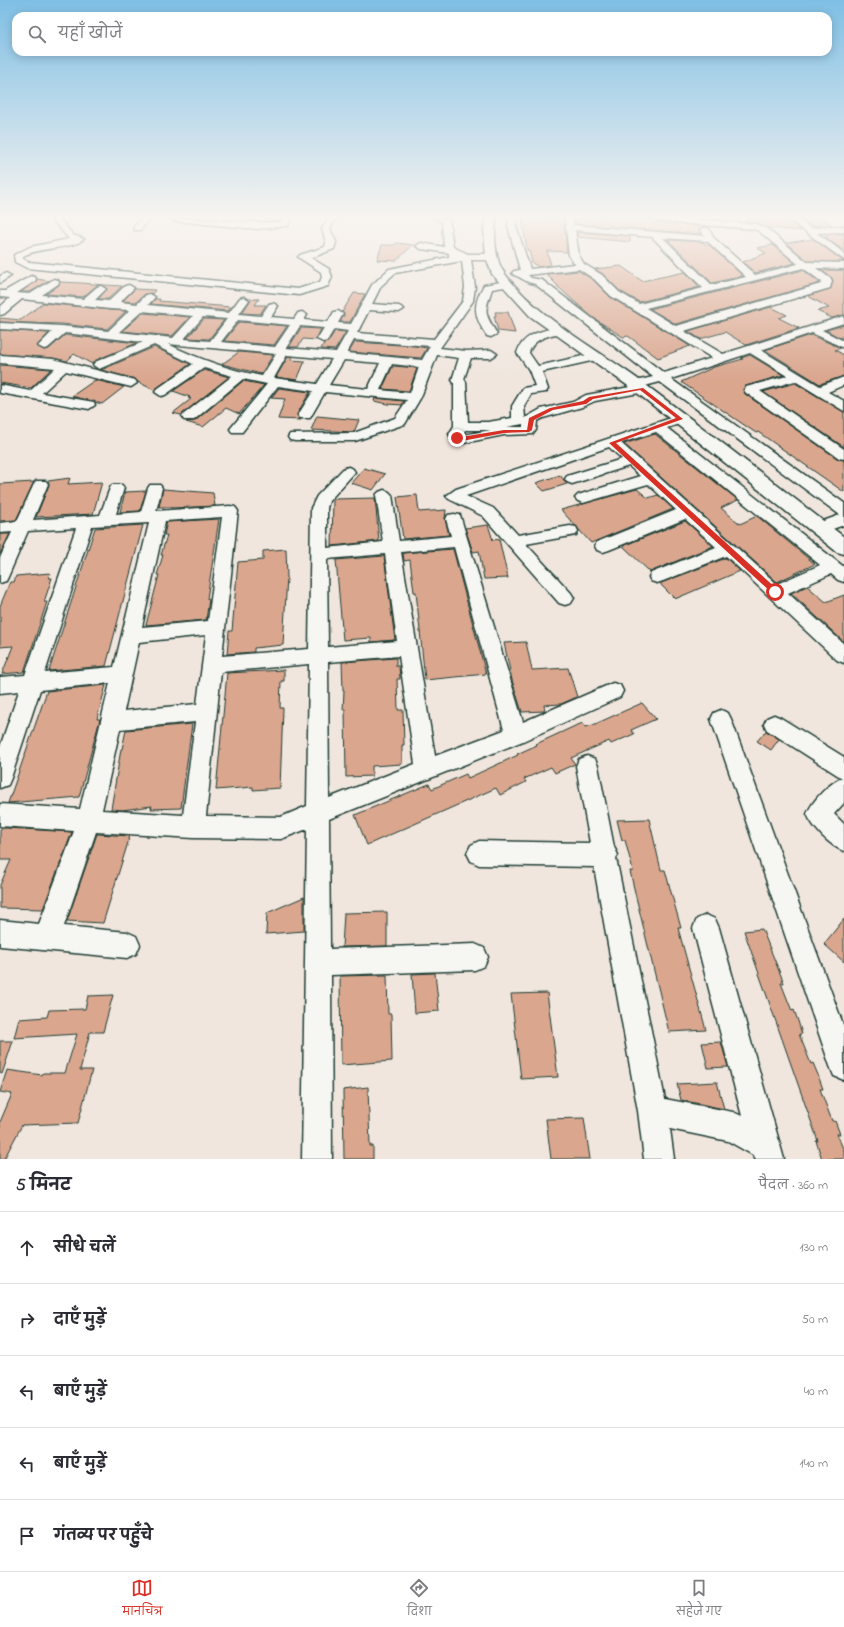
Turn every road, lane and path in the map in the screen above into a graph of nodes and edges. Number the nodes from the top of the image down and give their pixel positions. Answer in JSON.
{"nodes":[{"id":1,"x":98,"y":272,"type":"edge"},
{"id":2,"x":326,"y":272,"type":"edge"},
{"id":3,"x":391,"y":272,"type":"edge"},
{"id":4,"x":465,"y":272,"type":"edge"},
{"id":5,"x":497,"y":272,"type":"edge"},
{"id":6,"x":513,"y":272,"type":"edge"},
{"id":7,"x":536,"y":272,"type":"edge"},
{"id":8,"x":590,"y":272,"type":"edge"},
{"id":9,"x":693,"y":272,"type":"edge"},
{"id":10,"x":747,"y":272,"type":"edge"},
{"id":11,"x":776,"y":272,"type":"edge"},
{"id":12,"x":814,"y":272,"type":"edge"},
{"id":13,"x":515,"y":275,"type":"junction"},
{"id":14,"x":753,"y":278,"type":"junction"},
{"id":15,"x":31,"y":279,"type":"dead end"},
{"id":16,"x":54,"y":282,"type":"dead end"},
{"id":17,"x":129,"y":288,"type":"dead end"},
{"id":18,"x":710,"y":288,"type":"junction"},
{"id":19,"x":101,"y":289,"type":"dead end"},
{"id":20,"x":72,"y":290,"type":"dead end"},
{"id":21,"x":3,"y":295,"type":"edge"},
{"id":22,"x":18,"y":297,"type":"junction"},
{"id":23,"x":150,"y":297,"type":"dead end"},
{"id":24,"x":30,"y":298,"type":"junction"},
{"id":25,"x":244,"y":300,"type":"dead end"},
{"id":26,"x":57,"y":301,"type":"junction"},
{"id":27,"x":85,"y":303,"type":"junction"},
{"id":28,"x":109,"y":306,"type":"junction"},
{"id":29,"x":273,"y":306,"type":"dead end"},
{"id":30,"x":366,"y":307,"type":"junction"},
{"id":31,"x":638,"y":307,"type":"junction"},
{"id":32,"x":138,"y":308,"type":"junction"},
{"id":33,"x":399,"y":309,"type":"dead end"},
{"id":34,"x":0,"y":312,"type":"edge"},
{"id":35,"x":303,"y":313,"type":"dead end"},
{"id":36,"x":200,"y":314,"type":"junction"},
{"id":37,"x":338,"y":314,"type":"dead end"},
{"id":38,"x":233,"y":317,"type":"junction"},
{"id":39,"x":844,"y":319,"type":"edge"},
{"id":40,"x":264,"y":320,"type":"junction"},
{"id":41,"x":297,"y":323,"type":"junction"},
{"id":42,"x":0,"y":326,"type":"edge"},
{"id":43,"x":330,"y":326,"type":"junction"},
{"id":44,"x":62,"y":329,"type":"junction"},
{"id":45,"x":812,"y":329,"type":"junction"},
{"id":46,"x":80,"y":330,"type":"junction"},
{"id":47,"x":558,"y":330,"type":"junction"},
{"id":48,"x":676,"y":330,"type":"junction"},
{"id":49,"x":352,"y":332,"type":"junction"},
{"id":50,"x":111,"y":334,"type":"junction"},
{"id":51,"x":491,"y":334,"type":"dead end"},
{"id":52,"x":152,"y":340,"type":"junction"},
{"id":53,"x":323,"y":340,"type":"dead end"},
{"id":54,"x":176,"y":341,"type":"junction"},
{"id":55,"x":213,"y":345,"type":"junction"},
{"id":56,"x":844,"y":345,"type":"edge"},
{"id":57,"x":44,"y":346,"type":"dead end"},
{"id":58,"x":435,"y":347,"type":"junction"},
{"id":59,"x":752,"y":349,"type":"junction"},
{"id":60,"x":281,"y":350,"type":"junction"},
{"id":61,"x":491,"y":354,"type":"dead end"},
{"id":62,"x":466,"y":355,"type":"junction"},
{"id":63,"x":340,"y":356,"type":"junction"},
{"id":64,"x":596,"y":357,"type":"junction"},
{"id":65,"x":721,"y":358,"type":"junction"},
{"id":66,"x":0,"y":359,"type":"edge"},
{"id":67,"x":388,"y":360,"type":"junction"},
{"id":68,"x":203,"y":363,"type":"junction"},
{"id":69,"x":426,"y":364,"type":"junction"},
{"id":70,"x":99,"y":365,"type":"dead end"},
{"id":71,"x":61,"y":366,"type":"junction"},
{"id":72,"x":535,"y":370,"type":"junction"},
{"id":73,"x":241,"y":375,"type":"junction"},
{"id":74,"x":797,"y":377,"type":"junction"},
{"id":75,"x":662,"y":378,"type":"junction"},
{"id":76,"x":844,"y":381,"type":"edge"},
{"id":77,"x":270,"y":382,"type":"junction"},
{"id":78,"x":131,"y":383,"type":"dead end"},
{"id":79,"x":641,"y":385,"type":"junction"},
{"id":80,"x":322,"y":386,"type":"junction"},
{"id":81,"x":0,"y":389,"type":"edge"},
{"id":82,"x":819,"y":391,"type":"junction"},
{"id":83,"x":161,"y":392,"type":"dead end"},
{"id":84,"x":373,"y":392,"type":"junction"},
{"id":85,"x":32,"y":395,"type":"junction"},
{"id":86,"x":415,"y":396,"type":"junction"},
{"id":87,"x":89,"y":405,"type":"dead end"},
{"id":88,"x":844,"y":407,"type":"edge"},
{"id":89,"x":305,"y":416,"type":"dead end"},
{"id":90,"x":189,"y":417,"type":"dead end"},
{"id":91,"x":680,"y":419,"type":"junction"},
{"id":92,"x":461,"y":426,"type":"junction"},
{"id":93,"x":657,"y":426,"type":"junction"},
{"id":94,"x":237,"y":429,"type":"dead end"},
{"id":95,"x":295,"y":437,"type":"dead end"},
{"id":96,"x":612,"y":443,"type":"junction"},
{"id":97,"x":844,"y":455,"type":"edge"},
{"id":98,"x":632,"y":461,"type":"junction"},
{"id":99,"x":348,"y":472,"type":"dead end"},
{"id":100,"x":650,"y":478,"type":"junction"},
{"id":101,"x":572,"y":480,"type":"dead end"},
{"id":102,"x":41,"y":484,"type":"dead end"},
{"id":103,"x":117,"y":488,"type":"dead end"},
{"id":104,"x":155,"y":488,"type":"dead end"},
{"id":105,"x":384,"y":495,"type":"dead end"},
{"id":106,"x":583,"y":498,"type":"dead end"},
{"id":107,"x":844,"y":511,"type":"edge"},
{"id":108,"x":687,"y":512,"type":"junction"},
{"id":109,"x":152,"y":518,"type":"junction"},
{"id":110,"x":454,"y":519,"type":"dead end"},
{"id":111,"x":106,"y":521,"type":"junction"},
{"id":112,"x":86,"y":522,"type":"junction"},
{"id":113,"x":835,"y":525,"type":"edge"},
{"id":114,"x":22,"y":526,"type":"junction"},
{"id":115,"x":0,"y":528,"type":"edge"},
{"id":116,"x":570,"y":531,"type":"dead end"},
{"id":117,"x":460,"y":541,"type":"junction"},
{"id":118,"x":514,"y":541,"type":"junction"},
{"id":119,"x":603,"y":546,"type":"dead end"},
{"id":120,"x":392,"y":547,"type":"junction"},
{"id":121,"x":844,"y":547,"type":"edge"},
{"id":122,"x":728,"y":549,"type":"junction"},
{"id":123,"x":320,"y":554,"type":"junction"},
{"id":124,"x":838,"y":572,"type":"edge"},
{"id":125,"x":0,"y":577,"type":"edge"},
{"id":126,"x":657,"y":577,"type":"dead end"},
{"id":127,"x":775,"y":592,"type":"junction"},
{"id":128,"x":565,"y":598,"type":"dead end"},
{"id":129,"x":217,"y":627,"type":"junction"},
{"id":130,"x":132,"y":635,"type":"junction"},
{"id":131,"x":407,"y":648,"type":"junction"},
{"id":132,"x":318,"y":656,"type":"junction"},
{"id":133,"x":844,"y":656,"type":"edge"},
{"id":134,"x":212,"y":665,"type":"junction"},
{"id":135,"x":123,"y":674,"type":"junction"},
{"id":136,"x":32,"y":682,"type":"junction"},
{"id":137,"x":0,"y":685,"type":"edge"},
{"id":138,"x":613,"y":691,"type":"dead end"},
{"id":139,"x":207,"y":712,"type":"junction"},
{"id":140,"x":721,"y":718,"type":"dead end"},
{"id":141,"x":112,"y":721,"type":"junction"},
{"id":142,"x":774,"y":724,"type":"dead end"},
{"id":143,"x":516,"y":735,"type":"junction"},
{"id":144,"x":588,"y":766,"type":"dead end"},
{"id":145,"x":426,"y":768,"type":"junction"},
{"id":146,"x":844,"y":769,"type":"edge"},
{"id":147,"x":0,"y":778,"type":"edge"},
{"id":148,"x":844,"y":788,"type":"edge"},
{"id":149,"x":319,"y":813,"type":"junction"},
{"id":150,"x":0,"y":815,"type":"edge"},
{"id":151,"x":89,"y":820,"type":"junction"},
{"id":152,"x":193,"y":826,"type":"junction"},
{"id":153,"x":844,"y":840,"type":"edge"},
{"id":154,"x":479,"y":853,"type":"dead end"},
{"id":155,"x":606,"y":854,"type":"junction"},
{"id":156,"x":706,"y":928,"type":"dead end"},
{"id":157,"x":0,"y":933,"type":"edge"},
{"id":158,"x":47,"y":938,"type":"junction"},
{"id":159,"x":127,"y":945,"type":"dead end"},
{"id":160,"x":476,"y":957,"type":"dead end"},
{"id":161,"x":318,"y":962,"type":"junction"},
{"id":162,"x":844,"y":1066,"type":"edge"},
{"id":163,"x":653,"y":1111,"type":"junction"},
{"id":164,"x":766,"y":1152,"type":"edge"},
{"id":165,"x":317,"y":1159,"type":"edge"},
{"id":166,"x":659,"y":1159,"type":"edge"}],
"edges":[{"from":1,"to":2,"type":"street"},
{"from":3,"to":30,"type":"street"},
{"from":4,"to":58,"type":"street"},
{"from":5,"to":13,"type":"main road"},
{"from":6,"to":13,"type":"main road"},
{"from":7,"to":13,"type":"street"},
{"from":8,"to":31,"type":"street"},
{"from":9,"to":18,"type":"street"},
{"from":10,"to":14,"type":"street"},
{"from":11,"to":14,"type":"street"},
{"from":12,"to":48,"type":"street"},
{"from":13,"to":47,"type":"main road"},
{"from":13,"to":51,"type":"street"},
{"from":13,"to":75,"type":"street"},
{"from":13,"to":79,"type":"main road"},
{"from":14,"to":18,"type":"street"},
{"from":15,"to":21,"type":"street"},
{"from":16,"to":24,"type":"street"},
{"from":17,"to":28,"type":"street"},
{"from":18,"to":31,"type":"street"},
{"from":19,"to":27,"type":"street"},
{"from":20,"to":26,"type":"street"},
{"from":21,"to":22,"type":"street"},
{"from":22,"to":24,"type":"street"},
{"from":22,"to":34,"type":"street"},
{"from":23,"to":32,"type":"street"},
{"from":24,"to":26,"type":"street"},
{"from":25,"to":38,"type":"street"},
{"from":26,"to":27,"type":"street"},
{"from":27,"to":28,"type":"street"},
{"from":28,"to":32,"type":"street"},
{"from":28,"to":46,"type":"street"},
{"from":29,"to":40,"type":"street"},
{"from":30,"to":33,"type":"street"},
{"from":30,"to":49,"type":"street"},
{"from":31,"to":48,"type":"street"},
{"from":32,"to":36,"type":"street"},
{"from":32,"to":50,"type":"street"},
{"from":35,"to":41,"type":"street"},
{"from":36,"to":38,"type":"street"},
{"from":36,"to":54,"type":"street"},
{"from":37,"to":43,"type":"street"},
{"from":38,"to":40,"type":"street"},
{"from":38,"to":55,"type":"street"},
{"from":39,"to":45,"type":"street"},
{"from":40,"to":41,"type":"street"},
{"from":41,"to":43,"type":"street"},
{"from":41,"to":60,"type":"street"},
{"from":42,"to":44,"type":"street"},
{"from":43,"to":49,"type":"street"},
{"from":43,"to":53,"type":"street"},
{"from":44,"to":46,"type":"street"},
{"from":44,"to":57,"type":"street"},
{"from":45,"to":56,"type":"street"},
{"from":45,"to":59,"type":"street"},
{"from":46,"to":50,"type":"street"},
{"from":47,"to":64,"type":"main road"},
{"from":47,"to":72,"type":"street"},
{"from":48,"to":65,"type":"street"},
{"from":49,"to":58,"type":"street"},
{"from":49,"to":63,"type":"street"},
{"from":50,"to":52,"type":"street"},
{"from":52,"to":54,"type":"street"},
{"from":52,"to":68,"type":"street"},
{"from":52,"to":70,"type":"street"},
{"from":54,"to":55,"type":"street"},
{"from":55,"to":60,"type":"street"},
{"from":58,"to":62,"type":"street"},
{"from":58,"to":69,"type":"street"},
{"from":59,"to":65,"type":"street"},
{"from":59,"to":74,"type":"street"},
{"from":60,"to":63,"type":"street"},
{"from":60,"to":77,"type":"street"},
{"from":61,"to":62,"type":"street"},
{"from":62,"to":92,"type":"street"},
{"from":63,"to":67,"type":"street"},
{"from":63,"to":80,"type":"street"},
{"from":64,"to":72,"type":"street"},
{"from":64,"to":79,"type":"main road"},
{"from":65,"to":75,"type":"street"},
{"from":66,"to":71,"type":"street"},
{"from":67,"to":69,"type":"street"},
{"from":67,"to":84,"type":"street"},
{"from":68,"to":73,"type":"street"},
{"from":68,"to":83,"type":"street"},
{"from":69,"to":86,"type":"street"},
{"from":71,"to":78,"type":"street"},
{"from":71,"to":85,"type":"street"},
{"from":72,"to":92,"type":"street"},
{"from":73,"to":77,"type":"street"},
{"from":73,"to":90,"type":"street"},
{"from":74,"to":82,"type":"street"},
{"from":74,"to":97,"type":"street"},
{"from":75,"to":79,"type":"street"},
{"from":75,"to":107,"type":"street"},
{"from":76,"to":82,"type":"street"},
{"from":77,"to":80,"type":"street"},
{"from":77,"to":94,"type":"street"},
{"from":79,"to":91,"type":"main road"},
{"from":79,"to":92,"type":"street"},
{"from":79,"to":113,"type":"main road"},
{"from":80,"to":84,"type":"street"},
{"from":80,"to":89,"type":"street"},
{"from":81,"to":85,"type":"street"},
{"from":82,"to":88,"type":"street"},
{"from":84,"to":86,"type":"street"},
{"from":85,"to":87,"type":"street"},
{"from":86,"to":95,"type":"street"},
{"from":91,"to":93,"type":"street"},
{"from":91,"to":113,"type":"main road"},
{"from":93,"to":96,"type":"street"},
{"from":93,"to":124,"type":"street"},
{"from":96,"to":98,"type":"street"},
{"from":96,"to":118,"type":"street"},
{"from":98,"to":100,"type":"street"},
{"from":98,"to":101,"type":"street"},
{"from":99,"to":123,"type":"street"},
{"from":100,"to":106,"type":"street"},
{"from":100,"to":108,"type":"street"},
{"from":102,"to":114,"type":"street"},
{"from":103,"to":111,"type":"street"},
{"from":104,"to":109,"type":"street"},
{"from":105,"to":120,"type":"street"},
{"from":108,"to":119,"type":"street"},
{"from":108,"to":122,"type":"street"},
{"from":109,"to":111,"type":"street"},
{"from":109,"to":129,"type":"street"},
{"from":109,"to":130,"type":"street"},
{"from":110,"to":117,"type":"street"},
{"from":111,"to":112,"type":"street"},
{"from":112,"to":114,"type":"street"},
{"from":112,"to":136,"type":"street"},
{"from":113,"to":121,"type":"main road"},
{"from":114,"to":115,"type":"street"},
{"from":114,"to":125,"type":"street"},
{"from":116,"to":118,"type":"street"},
{"from":117,"to":120,"type":"street"},
{"from":117,"to":143,"type":"street"},
{"from":118,"to":128,"type":"street"},
{"from":120,"to":123,"type":"street"},
{"from":120,"to":131,"type":"street"},
{"from":122,"to":126,"type":"street"},
{"from":122,"to":127,"type":"street"},
{"from":123,"to":132,"type":"street"},
{"from":124,"to":127,"type":"street"},
{"from":127,"to":133,"type":"street"},
{"from":129,"to":130,"type":"street"},
{"from":129,"to":134,"type":"street"},
{"from":130,"to":135,"type":"street"},
{"from":131,"to":132,"type":"street"},
{"from":131,"to":145,"type":"street"},
{"from":132,"to":134,"type":"street"},
{"from":132,"to":149,"type":"street"},
{"from":134,"to":139,"type":"street"},
{"from":135,"to":136,"type":"street"},
{"from":135,"to":141,"type":"street"},
{"from":136,"to":137,"type":"street"},
{"from":136,"to":147,"type":"street"},
{"from":138,"to":143,"type":"street"},
{"from":139,"to":141,"type":"street"},
{"from":139,"to":152,"type":"street"},
{"from":140,"to":162,"type":"street"},
{"from":141,"to":151,"type":"street"},
{"from":142,"to":146,"type":"street"},
{"from":143,"to":145,"type":"street"},
{"from":144,"to":155,"type":"street"},
{"from":145,"to":149,"type":"street"},
{"from":148,"to":153,"type":"street"},
{"from":149,"to":152,"type":"street"},
{"from":149,"to":161,"type":"street"},
{"from":150,"to":151,"type":"street"},
{"from":151,"to":152,"type":"street"},
{"from":151,"to":158,"type":"street"},
{"from":154,"to":155,"type":"street"},
{"from":155,"to":163,"type":"street"},
{"from":156,"to":164,"type":"street"},
{"from":157,"to":158,"type":"street"},
{"from":158,"to":159,"type":"street"},
{"from":160,"to":161,"type":"street"},
{"from":161,"to":165,"type":"street"},
{"from":163,"to":164,"type":"street"},
{"from":163,"to":166,"type":"street"}]}
